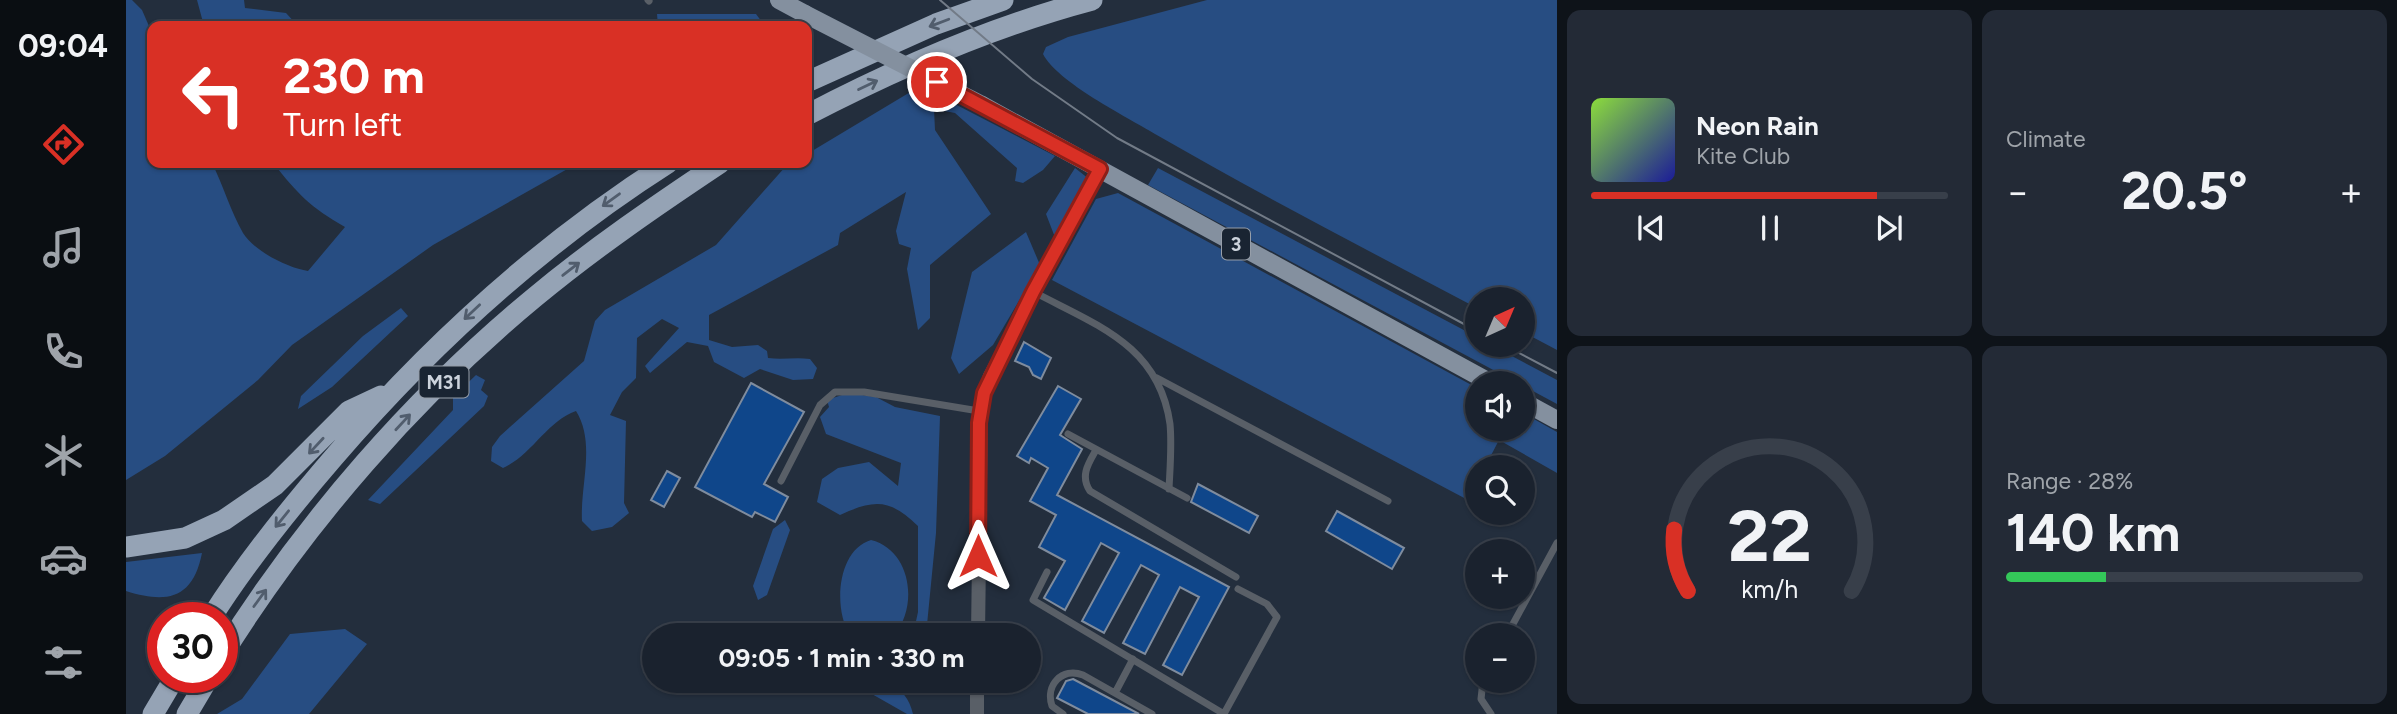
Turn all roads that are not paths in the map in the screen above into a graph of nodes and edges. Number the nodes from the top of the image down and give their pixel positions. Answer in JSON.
{"nodes":[{"id":1,"x":779,"y":0,"type":"edge"},
{"id":2,"x":1003,"y":0,"type":"edge"},
{"id":3,"x":1092,"y":0,"type":"edge"},
{"id":4,"x":812,"y":80,"type":"edge"},
{"id":5,"x":812,"y":113,"type":"edge"},
{"id":6,"x":660,"y":168,"type":"edge"},
{"id":7,"x":713,"y":168,"type":"edge"},
{"id":8,"x":1100,"y":169,"type":"junction"},
{"id":9,"x":1033,"y":292,"type":"junction"},
{"id":10,"x":1469,"y":371,"type":"edge"},
{"id":11,"x":1156,"y":377,"type":"junction"},
{"id":12,"x":390,"y":392,"type":"junction"},
{"id":13,"x":1535,"y":408,"type":"edge"},
{"id":14,"x":979,"y":411,"type":"junction"},
{"id":15,"x":1557,"y":420,"type":"edge"},
{"id":16,"x":1068,"y":435,"type":"dead end"},
{"id":17,"x":1096,"y":450,"type":"junction"},
{"id":18,"x":781,"y":481,"type":"dead end"},
{"id":19,"x":1169,"y":489,"type":"junction"},
{"id":20,"x":1187,"y":498,"type":"dead end"},
{"id":21,"x":1388,"y":501,"type":"dead end"},
{"id":22,"x":1557,"y":543,"type":"edge"},
{"id":23,"x":126,"y":547,"type":"edge"},
{"id":24,"x":1047,"y":572,"type":"dead end"},
{"id":25,"x":1236,"y":577,"type":"dead end"},
{"id":26,"x":1238,"y":589,"type":"dead end"},
{"id":27,"x":222,"y":602,"type":"edge"},
{"id":28,"x":978,"y":623,"type":"edge"},
{"id":29,"x":1514,"y":623,"type":"edge"},
{"id":30,"x":238,"y":632,"type":"edge"},
{"id":31,"x":1133,"y":659,"type":"junction"},
{"id":32,"x":165,"y":693,"type":"edge"},
{"id":33,"x":199,"y":693,"type":"edge"},
{"id":34,"x":978,"y":693,"type":"edge"},
{"id":35,"x":1115,"y":693,"type":"junction"},
{"id":36,"x":1482,"y":693,"type":"edge"},
{"id":37,"x":980,"y":712,"type":"edge"},
{"id":38,"x":1225,"y":713,"type":"edge"},
{"id":39,"x":153,"y":714,"type":"edge"},
{"id":40,"x":187,"y":714,"type":"edge"},
{"id":41,"x":1063,"y":714,"type":"edge"},
{"id":42,"x":1152,"y":714,"type":"edge"},
{"id":43,"x":1491,"y":714,"type":"edge"}],
"edges":[{"from":1,"to":8,"type":"main road","number":"3","bridge":true},
{"from":2,"to":4,"type":"highway","one_way":true},
{"from":5,"to":3,"type":"highway","one_way":true},
{"from":6,"to":12,"type":"highway","number":"M31","one_way":true},
{"from":30,"to":7,"type":"highway","number":"M31","one_way":true},
{"from":8,"to":9,"type":"street"},
{"from":8,"to":10,"type":"main road","number":"3"},
{"from":9,"to":11,"type":"lane"},
{"from":9,"to":14,"type":"street"},
{"from":11,"to":19,"type":"lane"},
{"from":11,"to":21,"type":"lane"},
{"from":12,"to":23,"type":"highway","one_way":true},
{"from":12,"to":27,"type":"highway","number":"M31","one_way":true},
{"from":13,"to":15,"type":"main road"},
{"from":14,"to":18,"type":"lane"},
{"from":14,"to":28,"type":"street"},
{"from":16,"to":17,"type":"lane"},
{"from":17,"to":19,"type":"lane"},
{"from":17,"to":25,"type":"lane"},
{"from":19,"to":20,"type":"lane"},
{"from":22,"to":29,"type":"lane"},
{"from":24,"to":31,"type":"lane"},
{"from":26,"to":38,"type":"lane"},
{"from":31,"to":35,"type":"lane"},
{"from":31,"to":38,"type":"lane"},
{"from":32,"to":39,"type":"highway"},
{"from":33,"to":40,"type":"highway"},
{"from":34,"to":37,"type":"street"},
{"from":35,"to":41,"type":"lane"},
{"from":35,"to":42,"type":"lane"},
{"from":36,"to":43,"type":"lane"}]}
